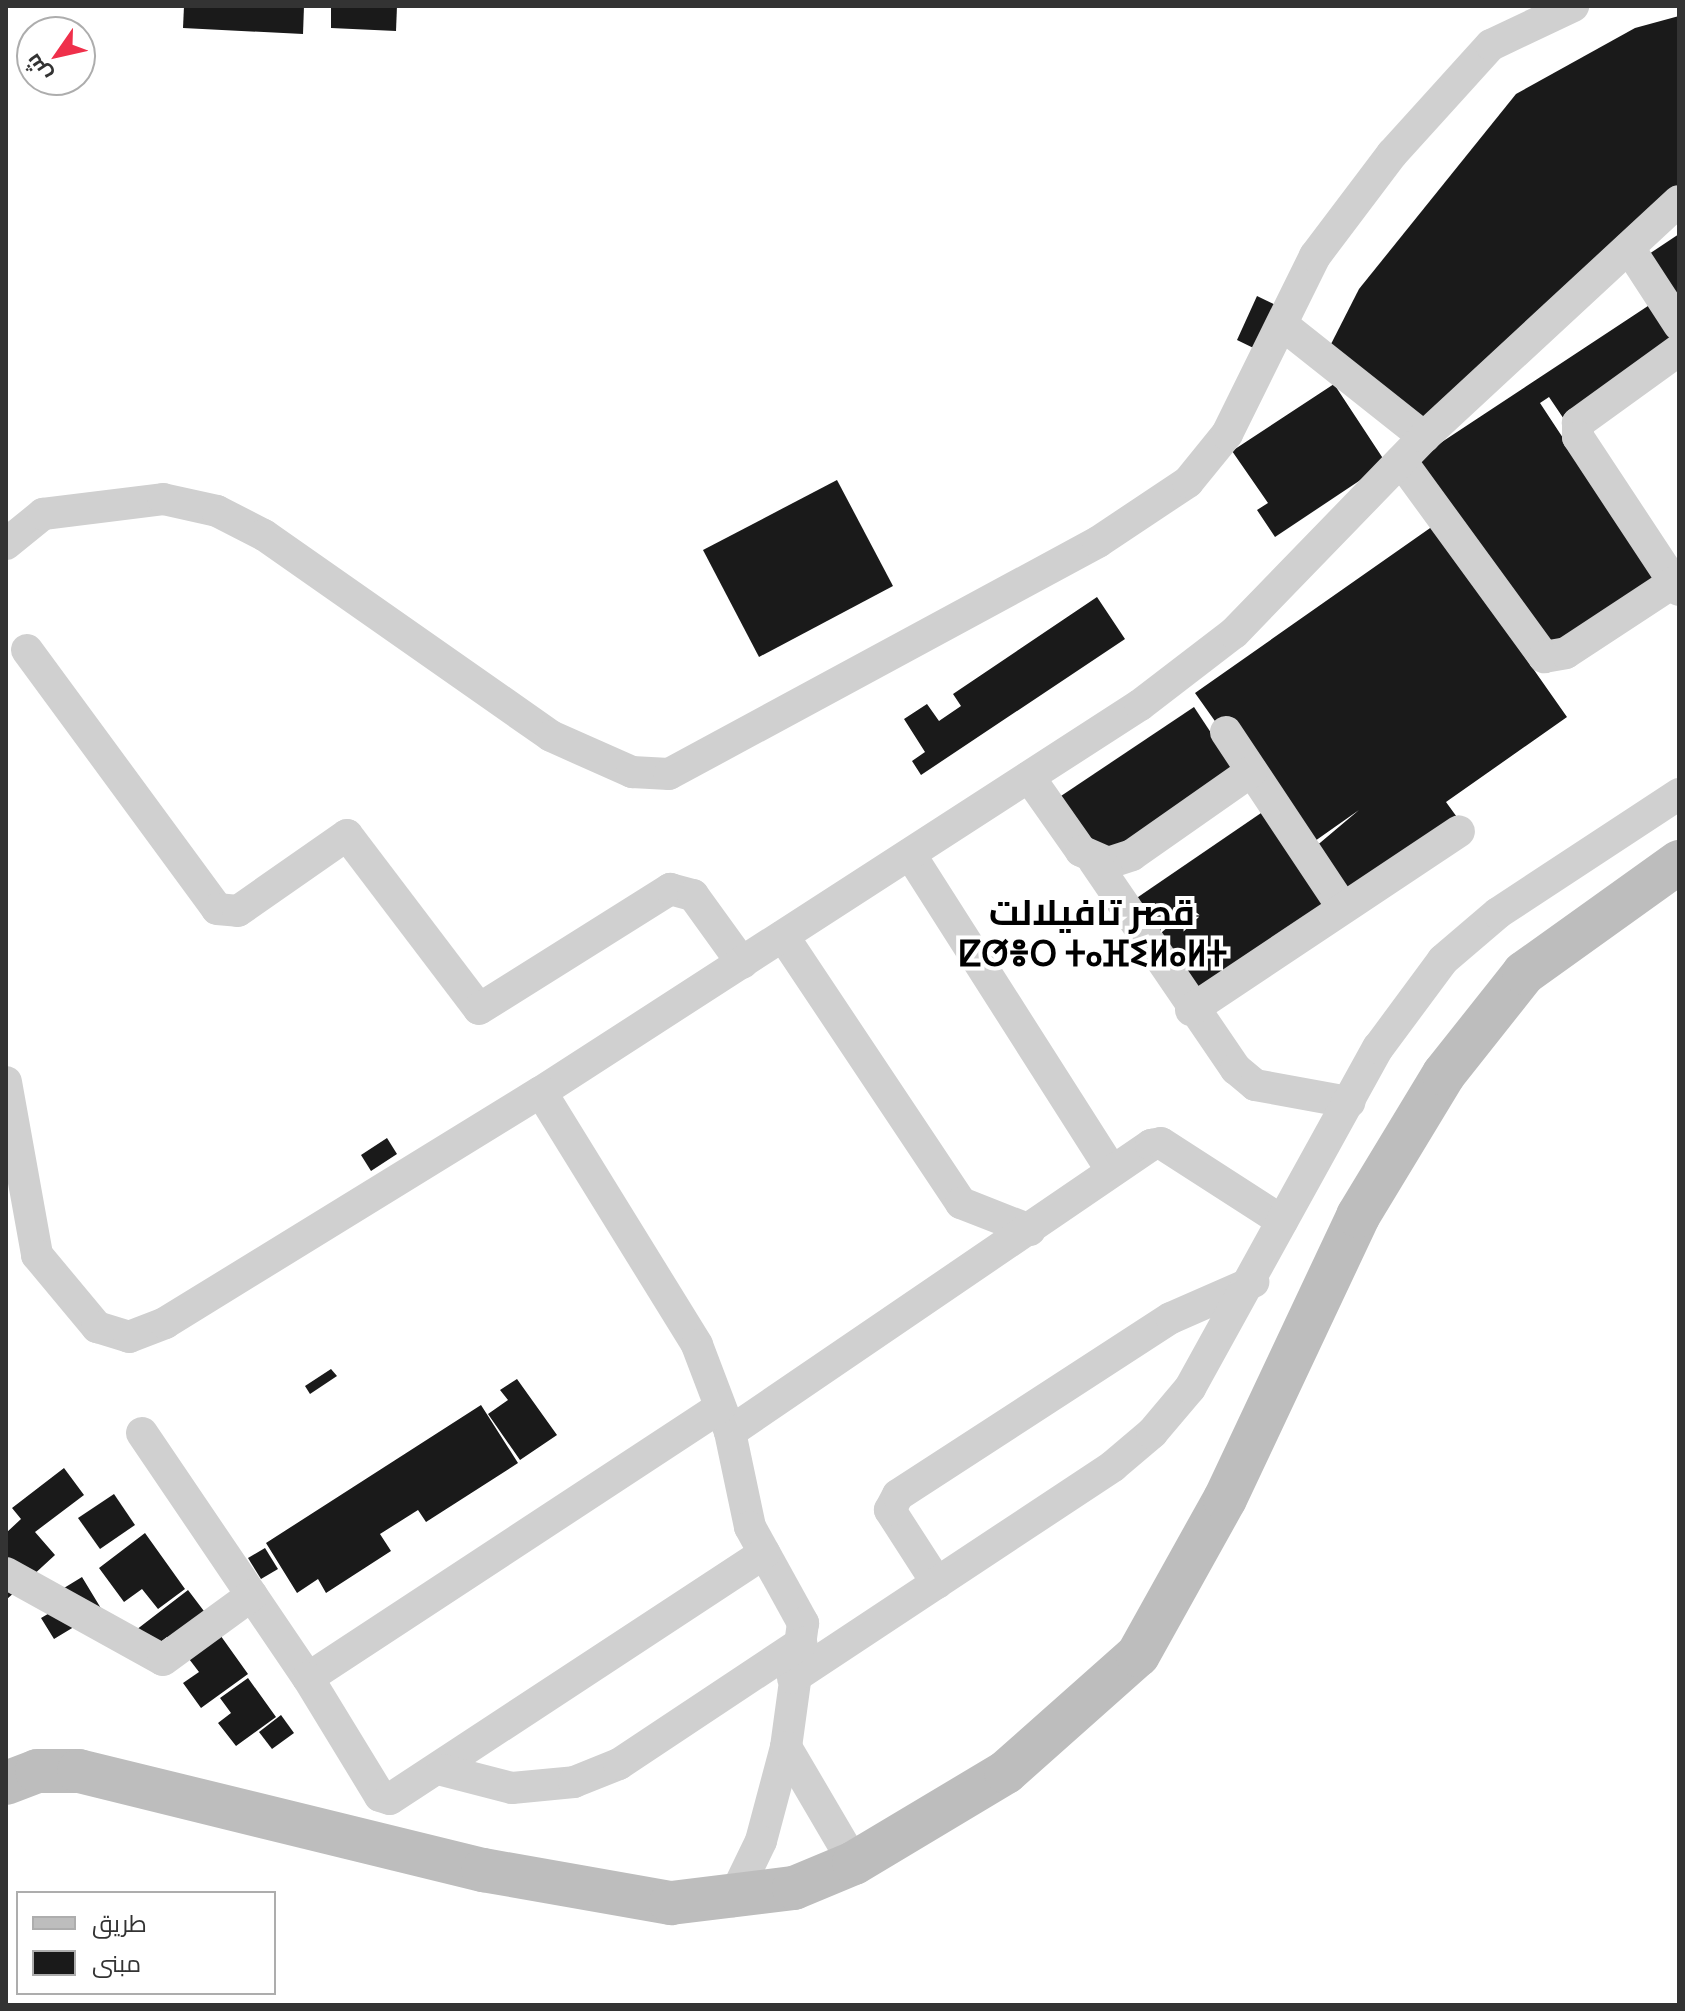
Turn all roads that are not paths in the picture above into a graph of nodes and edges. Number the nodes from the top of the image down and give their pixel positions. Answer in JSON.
{"nodes":[{"id":1,"x":1573,"y":6,"type":"edge"},
{"id":2,"x":1679,"y":201,"type":"edge"},
{"id":3,"x":1629,"y":248,"type":"junction"},
{"id":4,"x":1679,"y":325,"type":"edge"},
{"id":5,"x":1284,"y":326,"type":"junction"},
{"id":6,"x":1679,"y":350,"type":"edge"},
{"id":7,"x":1424,"y":437,"type":"junction"},
{"id":8,"x":1401,"y":461,"type":"junction"},
{"id":9,"x":6,"y":544,"type":"edge"},
{"id":10,"x":1676,"y":586,"type":"edge"},
{"id":11,"x":27,"y":650,"type":"dead end"},
{"id":12,"x":1226,"y":732,"type":"dead end"},
{"id":13,"x":1252,"y":771,"type":"junction"},
{"id":14,"x":1029,"y":777,"type":"junction"},
{"id":15,"x":1679,"y":794,"type":"edge"},
{"id":16,"x":1459,"y":831,"type":"dead end"},
{"id":17,"x":910,"y":854,"type":"junction"},
{"id":18,"x":1094,"y":861,"type":"junction"},
{"id":19,"x":1679,"y":862,"type":"edge"},
{"id":20,"x":1343,"y":908,"type":"junction"},
{"id":21,"x":783,"y":936,"type":"junction"},
{"id":22,"x":742,"y":963,"type":"junction"},
{"id":23,"x":1191,"y":1010,"type":"junction"},
{"id":24,"x":6,"y":1082,"type":"edge"},
{"id":25,"x":541,"y":1092,"type":"junction"},
{"id":26,"x":1349,"y":1102,"type":"junction"},
{"id":27,"x":1112,"y":1171,"type":"junction"},
{"id":28,"x":1282,"y":1221,"type":"junction"},
{"id":29,"x":1030,"y":1230,"type":"junction"},
{"id":30,"x":1253,"y":1282,"type":"junction"},
{"id":31,"x":725,"y":1420,"type":"junction"},
{"id":32,"x":142,"y":1433,"type":"dead end"},
{"id":33,"x":765,"y":1553,"type":"junction"},
{"id":34,"x":6,"y":1573,"type":"edge"},
{"id":35,"x":937,"y":1583,"type":"junction"},
{"id":36,"x":252,"y":1595,"type":"junction"},
{"id":37,"x":801,"y":1643,"type":"junction"},
{"id":38,"x":308,"y":1678,"type":"junction"},
{"id":39,"x":793,"y":1678,"type":"junction"},
{"id":40,"x":786,"y":1747,"type":"junction"},
{"id":41,"x":442,"y":1770,"type":"junction"},
{"id":42,"x":6,"y":1783,"type":"edge"},
{"id":43,"x":854,"y":1863,"type":"junction"},
{"id":44,"x":732,"y":1901,"type":"junction"}],
"edges":[{"from":1,"to":5,"type":"street"},
{"from":2,"to":3,"type":"street"},
{"from":3,"to":4,"type":"street"},
{"from":3,"to":7,"type":"street"},
{"from":5,"to":7,"type":"street"},
{"from":5,"to":9,"type":"street"},
{"from":6,"to":10,"type":"street"},
{"from":7,"to":8,"type":"street"},
{"from":8,"to":10,"type":"street"},
{"from":8,"to":14,"type":"street"},
{"from":11,"to":22,"type":"street"},
{"from":12,"to":13,"type":"street"},
{"from":13,"to":18,"type":"street"},
{"from":13,"to":20,"type":"street"},
{"from":14,"to":17,"type":"street"},
{"from":14,"to":18,"type":"street"},
{"from":15,"to":26,"type":"street"},
{"from":16,"to":20,"type":"street"},
{"from":17,"to":21,"type":"street"},
{"from":17,"to":27,"type":"street"},
{"from":18,"to":23,"type":"street"},
{"from":19,"to":43,"type":"main road"},
{"from":20,"to":23,"type":"street"},
{"from":21,"to":22,"type":"street"},
{"from":21,"to":29,"type":"street"},
{"from":22,"to":25,"type":"street"},
{"from":23,"to":26,"type":"street"},
{"from":24,"to":25,"type":"street"},
{"from":25,"to":31,"type":"street"},
{"from":26,"to":28,"type":"street"},
{"from":27,"to":28,"type":"street"},
{"from":27,"to":29,"type":"street"},
{"from":28,"to":30,"type":"street"},
{"from":29,"to":31,"type":"street"},
{"from":30,"to":35,"type":"street"},
{"from":30,"to":35,"type":"street"},
{"from":31,"to":33,"type":"street"},
{"from":31,"to":38,"type":"street"},
{"from":32,"to":36,"type":"street"},
{"from":33,"to":37,"type":"street"},
{"from":33,"to":41,"type":"street"},
{"from":34,"to":36,"type":"street"},
{"from":35,"to":39,"type":"street"},
{"from":36,"to":38,"type":"street"},
{"from":37,"to":39,"type":"street"},
{"from":37,"to":41,"type":"street"},
{"from":38,"to":41,"type":"street"},
{"from":39,"to":40,"type":"street"},
{"from":40,"to":43,"type":"street"},
{"from":40,"to":44,"type":"street"},
{"from":42,"to":44,"type":"main road"},
{"from":43,"to":44,"type":"main road"}]}
